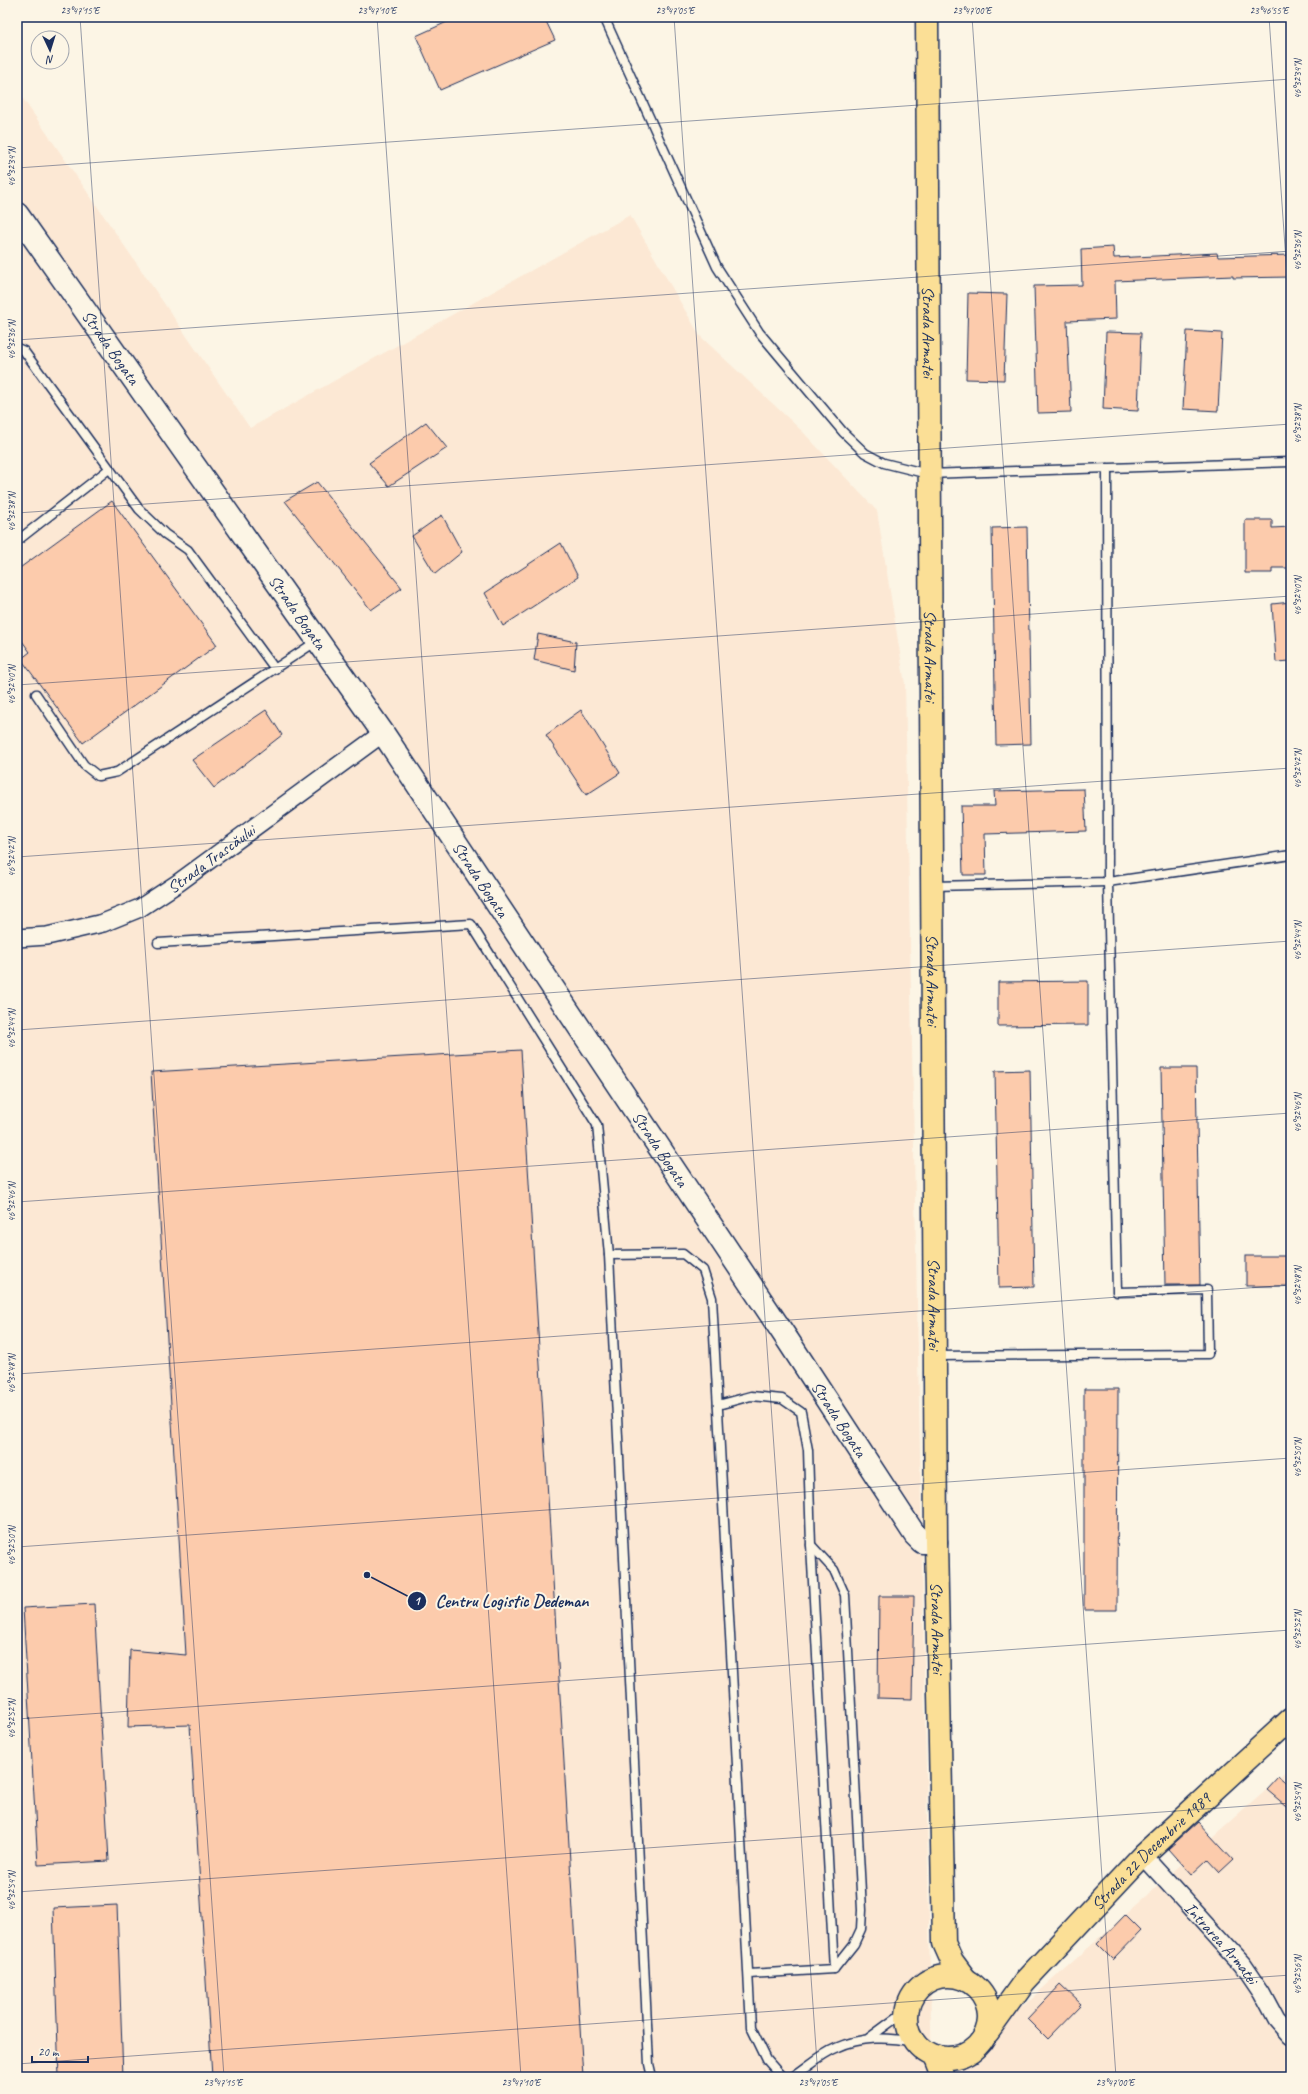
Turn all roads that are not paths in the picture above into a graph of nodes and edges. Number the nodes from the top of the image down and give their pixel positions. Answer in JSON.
{"nodes":[{"id":1,"x":604,"y":17,"type":"edge"},
{"id":2,"x":927,"y":17,"type":"edge"},
{"id":3,"x":17,"y":214,"type":"edge"},
{"id":4,"x":17,"y":348,"type":"edge"},
{"id":5,"x":1291,"y":462,"type":"edge"},
{"id":6,"x":1107,"y":468,"type":"junction"},
{"id":7,"x":110,"y":469,"type":"junction"},
{"id":8,"x":928,"y":474,"type":"junction"},
{"id":9,"x":17,"y":541,"type":"edge"},
{"id":10,"x":318,"y":640,"type":"junction"},
{"id":11,"x":275,"y":669,"type":"junction"},
{"id":12,"x":36,"y":694,"type":"dead end"},
{"id":13,"x":383,"y":733,"type":"junction"},
{"id":14,"x":1291,"y":855,"type":"edge"},
{"id":15,"x":1108,"y":882,"type":"junction"},
{"id":16,"x":931,"y":886,"type":"junction"},
{"id":17,"x":17,"y":938,"type":"edge"},
{"id":18,"x":158,"y":943,"type":"dead end"},
{"id":19,"x":609,"y":1255,"type":"junction"},
{"id":20,"x":935,"y":1356,"type":"junction"},
{"id":21,"x":718,"y":1405,"type":"junction"},
{"id":22,"x":936,"y":1542,"type":"junction"},
{"id":23,"x":811,"y":1545,"type":"junction"},
{"id":24,"x":1291,"y":1719,"type":"edge"},
{"id":25,"x":1144,"y":1855,"type":"junction"},
{"id":26,"x":944,"y":1943,"type":"junction"},
{"id":27,"x":834,"y":1969,"type":"junction"},
{"id":28,"x":749,"y":1974,"type":"junction"},
{"id":29,"x":925,"y":1983,"type":"junction"},
{"id":30,"x":974,"y":1986,"type":"junction"},
{"id":31,"x":1017,"y":1990,"type":"junction"},
{"id":32,"x":907,"y":2010,"type":"junction"},
{"id":33,"x":988,"y":2032,"type":"junction"},
{"id":34,"x":1291,"y":2037,"type":"edge"},
{"id":35,"x":868,"y":2038,"type":"junction"},
{"id":36,"x":916,"y":2042,"type":"junction"},
{"id":37,"x":965,"y":2055,"type":"junction"},
{"id":38,"x":935,"y":2056,"type":"junction"},
{"id":39,"x":652,"y":2077,"type":"edge"},
{"id":40,"x":782,"y":2077,"type":"edge"},
{"id":41,"x":792,"y":2077,"type":"edge"},
{"id":42,"x":943,"y":2077,"type":"edge"},
{"id":43,"x":954,"y":2077,"type":"edge"}],
"edges":[{"from":1,"to":8,"type":"lane"},
{"from":2,"to":8,"type":"main road","name":"Strada Armatei"},
{"from":3,"to":10,"type":"main road","name":"Strada Bogata"},
{"from":4,"to":7,"type":"lane"},
{"from":5,"to":6,"type":"lane"},
{"from":6,"to":8,"type":"lane"},
{"from":6,"to":15,"type":"lane"},
{"from":7,"to":9,"type":"lane"},
{"from":7,"to":11,"type":"lane"},
{"from":8,"to":16,"type":"main road","name":"Strada Armatei"},
{"from":10,"to":11,"type":"lane"},
{"from":10,"to":13,"type":"main road","name":"Strada Bogata"},
{"from":11,"to":12,"type":"lane"},
{"from":13,"to":17,"type":"street","name":"Strada Trascăului"},
{"from":13,"to":22,"type":"main road","name":"Strada Bogata"},
{"from":14,"to":15,"type":"lane"},
{"from":15,"to":16,"type":"lane"},
{"from":15,"to":20,"type":"lane"},
{"from":16,"to":20,"type":"main road","name":"Strada Armatei"},
{"from":18,"to":19,"type":"lane"},
{"from":19,"to":21,"type":"lane"},
{"from":19,"to":39,"type":"lane"},
{"from":20,"to":22,"type":"main road","name":"Strada Armatei"},
{"from":21,"to":23,"type":"lane"},
{"from":21,"to":28,"type":"lane"},
{"from":22,"to":26,"type":"main road","name":"Strada Armatei"},
{"from":23,"to":27,"type":"lane"},
{"from":23,"to":27,"type":"lane"},
{"from":24,"to":25,"type":"main road","name":"Strada 22 Decembrie 1989"},
{"from":25,"to":31,"type":"main road","name":"Strada 22 Decembrie 1989"},
{"from":25,"to":34,"type":"street","name":"Intrarea Armatei"},
{"from":26,"to":29,"type":"main road","name":"Strada Armatei"},
{"from":26,"to":30,"type":"main road","name":"Strada Armatei"},
{"from":27,"to":28,"type":"lane"},
{"from":28,"to":40,"type":"lane"},
{"from":29,"to":30,"type":"main road"},
{"from":29,"to":32,"type":"main road"},
{"from":30,"to":31,"type":"main road"},
{"from":30,"to":33,"type":"main road"},
{"from":31,"to":33,"type":"main road","name":"Strada 22 Decembrie 1989"},
{"from":32,"to":35,"type":"lane"},
{"from":32,"to":36,"type":"main road"},
{"from":33,"to":37,"type":"main road"},
{"from":35,"to":36,"type":"lane"},
{"from":35,"to":41,"type":"lane"},
{"from":36,"to":38,"type":"main road"},
{"from":37,"to":38,"type":"main road"},
{"from":37,"to":43,"type":"main road"},
{"from":38,"to":42,"type":"main road"}]}
